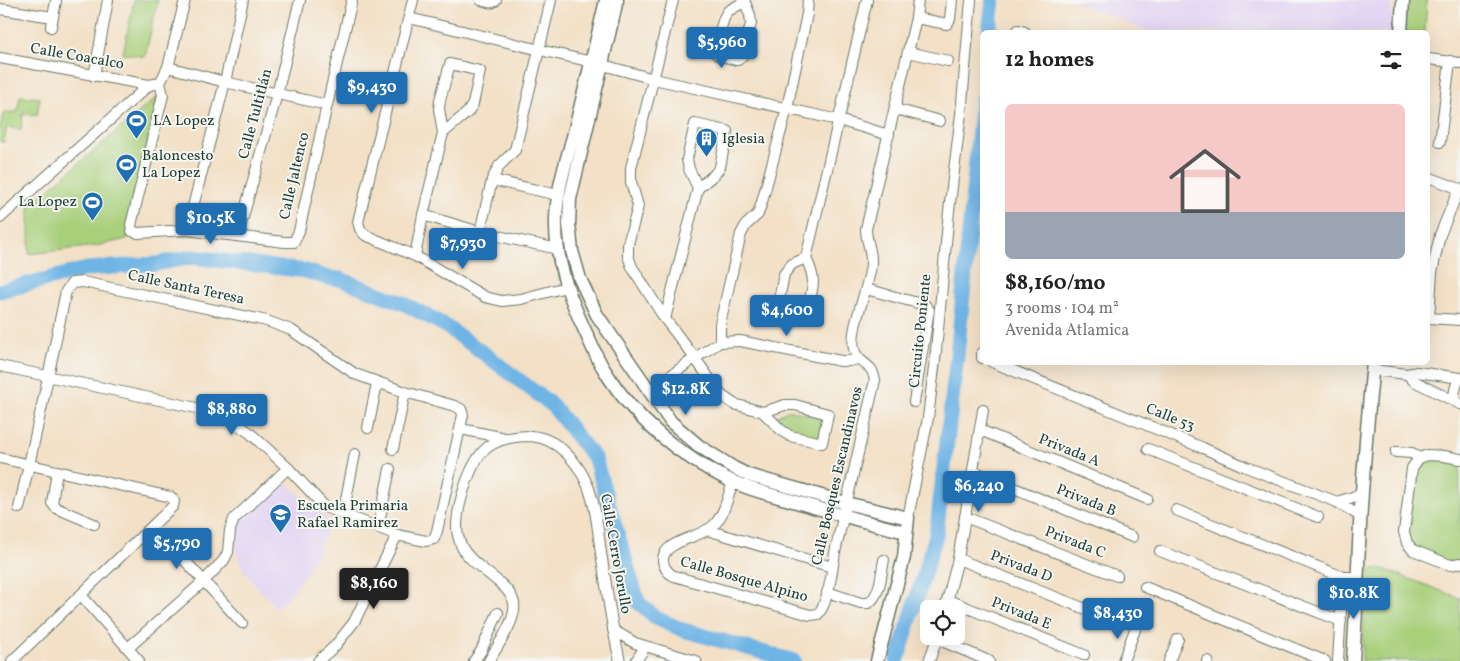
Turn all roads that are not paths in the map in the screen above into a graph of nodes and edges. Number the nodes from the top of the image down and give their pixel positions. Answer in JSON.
{"nodes":[{"id":1,"x":108,"y":0,"type":"edge"},
{"id":2,"x":185,"y":0,"type":"edge"},
{"id":3,"x":243,"y":0,"type":"edge"},
{"id":4,"x":300,"y":0,"type":"edge"},
{"id":5,"x":352,"y":0,"type":"edge"},
{"id":6,"x":414,"y":0,"type":"edge"},
{"id":7,"x":481,"y":0,"type":"edge"},
{"id":8,"x":496,"y":0,"type":"edge"},
{"id":9,"x":551,"y":0,"type":"edge"},
{"id":10,"x":606,"y":0,"type":"edge"},
{"id":11,"x":618,"y":0,"type":"edge"},
{"id":12,"x":673,"y":0,"type":"edge"},
{"id":13,"x":808,"y":0,"type":"edge"},
{"id":14,"x":867,"y":0,"type":"edge"},
{"id":15,"x":918,"y":0,"type":"edge"},
{"id":16,"x":952,"y":0,"type":"edge"},
{"id":17,"x":971,"y":0,"type":"edge"},
{"id":18,"x":1403,"y":0,"type":"edge"},
{"id":19,"x":56,"y":1,"type":"dead end"},
{"id":20,"x":744,"y":1,"type":"edge"},
{"id":21,"x":0,"y":9,"type":"edge"},
{"id":22,"x":409,"y":18,"type":"junction"},
{"id":23,"x":916,"y":18,"type":"junction"},
{"id":24,"x":1401,"y":30,"type":"edge"},
{"id":25,"x":540,"y":50,"type":"junction"},
{"id":26,"x":908,"y":52,"type":"junction"},
{"id":27,"x":0,"y":58,"type":"edge"},
{"id":28,"x":1430,"y":59,"type":"edge"},
{"id":29,"x":948,"y":61,"type":"dead end"},
{"id":30,"x":1455,"y":62,"type":"edge"},
{"id":31,"x":598,"y":63,"type":"junction"},
{"id":32,"x":168,"y":67,"type":"junction"},
{"id":33,"x":94,"y":76,"type":"junction"},
{"id":34,"x":654,"y":78,"type":"junction"},
{"id":35,"x":160,"y":82,"type":"junction"},
{"id":36,"x":224,"y":82,"type":"junction"},
{"id":37,"x":149,"y":85,"type":"junction"},
{"id":38,"x":277,"y":94,"type":"junction"},
{"id":39,"x":327,"y":105,"type":"junction"},
{"id":40,"x":787,"y":108,"type":"junction"},
{"id":41,"x":895,"y":109,"type":"junction"},
{"id":42,"x":838,"y":120,"type":"junction"},
{"id":43,"x":940,"y":121,"type":"dead end"},
{"id":44,"x":443,"y":133,"type":"junction"},
{"id":45,"x":888,"y":135,"type":"junction"},
{"id":46,"x":1440,"y":142,"type":"dead end"},
{"id":47,"x":1430,"y":178,"type":"edge"},
{"id":48,"x":492,"y":180,"type":"junction"},
{"id":49,"x":698,"y":188,"type":"junction"},
{"id":50,"x":1459,"y":189,"type":"edge"},
{"id":51,"x":564,"y":197,"type":"junction"},
{"id":52,"x":423,"y":215,"type":"junction"},
{"id":53,"x":0,"y":218,"type":"edge"},
{"id":54,"x":187,"y":230,"type":"junction"},
{"id":55,"x":480,"y":232,"type":"junction"},
{"id":56,"x":238,"y":236,"type":"junction"},
{"id":57,"x":558,"y":249,"type":"junction"},
{"id":58,"x":415,"y":256,"type":"junction"},
{"id":59,"x":806,"y":258,"type":"junction"},
{"id":60,"x":566,"y":286,"type":"junction"},
{"id":61,"x":866,"y":289,"type":"junction"},
{"id":62,"x":1430,"y":295,"type":"edge"},
{"id":63,"x":597,"y":315,"type":"junction"},
{"id":64,"x":1430,"y":318,"type":"edge"},
{"id":65,"x":665,"y":319,"type":"junction"},
{"id":66,"x":1460,"y":320,"type":"edge"},
{"id":67,"x":581,"y":323,"type":"junction"},
{"id":68,"x":720,"y":342,"type":"junction"},
{"id":69,"x":695,"y":358,"type":"junction"},
{"id":70,"x":858,"y":359,"type":"junction"},
{"id":71,"x":999,"y":365,"type":"edge"},
{"id":72,"x":0,"y":366,"type":"edge"},
{"id":73,"x":1372,"y":366,"type":"edge"},
{"id":74,"x":1407,"y":374,"type":"junction"},
{"id":75,"x":48,"y":376,"type":"junction"},
{"id":76,"x":1460,"y":378,"type":"edge"},
{"id":77,"x":378,"y":383,"type":"junction"},
{"id":78,"x":649,"y":391,"type":"junction"},
{"id":79,"x":405,"y":392,"type":"junction"},
{"id":80,"x":914,"y":402,"type":"dead end"},
{"id":81,"x":1457,"y":402,"type":"edge"},
{"id":82,"x":983,"y":410,"type":"dead end"},
{"id":83,"x":763,"y":412,"type":"junction"},
{"id":84,"x":671,"y":422,"type":"junction"},
{"id":85,"x":368,"y":428,"type":"dead end"},
{"id":86,"x":461,"y":429,"type":"junction"},
{"id":87,"x":980,"y":430,"type":"junction"},
{"id":88,"x":660,"y":436,"type":"junction"},
{"id":89,"x":505,"y":438,"type":"junction"},
{"id":90,"x":393,"y":449,"type":"dead end"},
{"id":91,"x":1148,"y":449,"type":"dead end"},
{"id":92,"x":1396,"y":452,"type":"dead end"},
{"id":93,"x":355,"y":454,"type":"dead end"},
{"id":94,"x":0,"y":458,"type":"edge"},
{"id":95,"x":1419,"y":458,"type":"junction"},
{"id":96,"x":1460,"y":459,"type":"edge"},
{"id":97,"x":29,"y":465,"type":"junction"},
{"id":98,"x":1246,"y":467,"type":"junction"},
{"id":99,"x":288,"y":468,"type":"junction"},
{"id":100,"x":390,"y":469,"type":"dead end"},
{"id":101,"x":58,"y":471,"type":"junction"},
{"id":102,"x":973,"y":471,"type":"junction"},
{"id":103,"x":732,"y":482,"type":"junction"},
{"id":104,"x":1239,"y":485,"type":"junction"},
{"id":105,"x":1362,"y":494,"type":"junction"},
{"id":106,"x":1147,"y":499,"type":"dead end"},
{"id":107,"x":1337,"y":502,"type":"junction"},
{"id":108,"x":19,"y":508,"type":"dead end"},
{"id":109,"x":845,"y":509,"type":"junction"},
{"id":110,"x":1176,"y":510,"type":"dead end"},
{"id":111,"x":343,"y":514,"type":"junction"},
{"id":112,"x":1360,"y":516,"type":"junction"},
{"id":113,"x":965,"y":517,"type":"junction"},
{"id":114,"x":1318,"y":517,"type":"dead end"},
{"id":115,"x":908,"y":518,"type":"junction"},
{"id":116,"x":94,"y":524,"type":"dead end"},
{"id":117,"x":378,"y":527,"type":"junction"},
{"id":118,"x":707,"y":530,"type":"junction"},
{"id":119,"x":906,"y":532,"type":"junction"},
{"id":120,"x":397,"y":535,"type":"junction"},
{"id":121,"x":1132,"y":536,"type":"dead end"},
{"id":122,"x":168,"y":542,"type":"dead end"},
{"id":123,"x":1160,"y":551,"type":"dead end"},
{"id":124,"x":958,"y":559,"type":"junction"},
{"id":125,"x":884,"y":560,"type":"dead end"},
{"id":126,"x":1460,"y":563,"type":"edge"},
{"id":127,"x":832,"y":567,"type":"junction"},
{"id":128,"x":1117,"y":576,"type":"dead end"},
{"id":129,"x":1344,"y":577,"type":"junction"},
{"id":130,"x":1357,"y":577,"type":"junction"},
{"id":131,"x":204,"y":581,"type":"junction"},
{"id":132,"x":1145,"y":587,"type":"dead end"},
{"id":133,"x":827,"y":592,"type":"junction"},
{"id":134,"x":81,"y":596,"type":"junction"},
{"id":135,"x":947,"y":600,"type":"edge"},
{"id":136,"x":965,"y":611,"type":"edge"},
{"id":137,"x":498,"y":613,"type":"dead end"},
{"id":138,"x":818,"y":614,"type":"joint"},
{"id":139,"x":1101,"y":615,"type":"dead end"},
{"id":140,"x":1341,"y":621,"type":"junction"},
{"id":141,"x":242,"y":623,"type":"dead end"},
{"id":142,"x":1136,"y":627,"type":"dead end"},
{"id":143,"x":613,"y":630,"type":"junction"},
{"id":144,"x":1178,"y":639,"type":"dead end"},
{"id":145,"x":935,"y":645,"type":"edge"},
{"id":146,"x":953,"y":645,"type":"edge"},
{"id":147,"x":645,"y":646,"type":"junction"},
{"id":148,"x":128,"y":648,"type":"junction"},
{"id":149,"x":1084,"y":655,"type":"dead end"},
{"id":150,"x":12,"y":661,"type":"edge"},
{"id":151,"x":139,"y":661,"type":"edge"},
{"id":152,"x":318,"y":661,"type":"edge"},
{"id":153,"x":474,"y":661,"type":"edge"},
{"id":154,"x":489,"y":661,"type":"edge"},
{"id":155,"x":620,"y":661,"type":"edge"},
{"id":156,"x":636,"y":661,"type":"edge"},
{"id":157,"x":696,"y":661,"type":"edge"},
{"id":158,"x":877,"y":661,"type":"edge"},
{"id":159,"x":929,"y":661,"type":"edge"},
{"id":160,"x":989,"y":661,"type":"edge"},
{"id":161,"x":1123,"y":661,"type":"edge"},
{"id":162,"x":1169,"y":661,"type":"edge"},
{"id":163,"x":1325,"y":661,"type":"edge"},
{"id":164,"x":1338,"y":661,"type":"edge"},
{"id":165,"x":1353,"y":661,"type":"edge"}],
"edges":[{"from":1,"to":33,"type":"street"},
{"from":2,"to":32,"type":"street"},
{"from":3,"to":36,"type":"street"},
{"from":4,"to":38,"type":"street","name":"Calle Tultitlán"},
{"from":5,"to":39,"type":"street","name":"Calle Jaltenco"},
{"from":6,"to":22,"type":"street"},
{"from":7,"to":8,"type":"street"},
{"from":9,"to":25,"type":"street"},
{"from":10,"to":31,"type":"main road"},
{"from":11,"to":31,"type":"main road"},
{"from":12,"to":34,"type":"street"},
{"from":13,"to":40,"type":"street"},
{"from":14,"to":42,"type":"street"},
{"from":15,"to":23,"type":"street"},
{"from":16,"to":23,"type":"street"},
{"from":17,"to":115,"type":"street","name":"Circuito Poniente"},
{"from":18,"to":24,"type":"main road"},
{"from":19,"to":21,"type":"street"},
{"from":20,"to":20,"type":"street"},
{"from":22,"to":25,"type":"street"},
{"from":22,"to":58,"type":"street"},
{"from":23,"to":26,"type":"street"},
{"from":25,"to":31,"type":"street"},
{"from":25,"to":48,"type":"street"},
{"from":26,"to":29,"type":"street"},
{"from":26,"to":41,"type":"street"},
{"from":27,"to":33,"type":"street","name":"Calle Coacalco"},
{"from":28,"to":30,"type":"street"},
{"from":30,"to":46,"type":"street"},
{"from":31,"to":34,"type":"street"},
{"from":31,"to":51,"type":"main road"},
{"from":32,"to":35,"type":"street"},
{"from":32,"to":36,"type":"street"},
{"from":33,"to":37,"type":"street","name":"Calle Coacalco"},
{"from":34,"to":40,"type":"street"},
{"from":34,"to":65,"type":"street"},
{"from":35,"to":37,"type":"street"},
{"from":35,"to":54,"type":"street"},
{"from":36,"to":38,"type":"street"},
{"from":36,"to":54,"type":"street"},
{"from":37,"to":53,"type":"street"},
{"from":38,"to":39,"type":"street"},
{"from":38,"to":56,"type":"street","name":"Calle Tultitlán"},
{"from":39,"to":56,"type":"street","name":"Calle Jaltenco"},
{"from":40,"to":42,"type":"street"},
{"from":40,"to":68,"type":"street"},
{"from":41,"to":43,"type":"street"},
{"from":41,"to":45,"type":"street"},
{"from":42,"to":45,"type":"street"},
{"from":42,"to":59,"type":"street"},
{"from":44,"to":44,"type":"street"},
{"from":44,"to":52,"type":"street"},
{"from":45,"to":61,"type":"street"},
{"from":47,"to":50,"type":"street"},
{"from":48,"to":51,"type":"street"},
{"from":48,"to":55,"type":"street"},
{"from":49,"to":49,"type":"street"},
{"from":49,"to":65,"type":"street"},
{"from":50,"to":62,"type":"street"},
{"from":51,"to":57,"type":"main road"},
{"from":51,"to":63,"type":"main road"},
{"from":52,"to":55,"type":"street"},
{"from":52,"to":58,"type":"street"},
{"from":54,"to":56,"type":"street"},
{"from":55,"to":57,"type":"street"},
{"from":57,"to":60,"type":"main road"},
{"from":58,"to":60,"type":"street"},
{"from":59,"to":59,"type":"street"},
{"from":60,"to":67,"type":"main road"},
{"from":61,"to":70,"type":"street"},
{"from":61,"to":80,"type":"street"},
{"from":63,"to":67,"type":"main road"},
{"from":63,"to":78,"type":"main road"},
{"from":64,"to":66,"type":"street"},
{"from":65,"to":69,"type":"street"},
{"from":67,"to":88,"type":"main road"},
{"from":68,"to":69,"type":"street"},
{"from":68,"to":70,"type":"street"},
{"from":69,"to":78,"type":"street"},
{"from":69,"to":83,"type":"street"},
{"from":70,"to":109,"type":"street","name":"Calle Bosques Escandinavos"},
{"from":71,"to":98,"type":"street","name":"Calle 53"},
{"from":72,"to":75,"type":"street"},
{"from":73,"to":74,"type":"street"},
{"from":73,"to":105,"type":"main road"},
{"from":74,"to":76,"type":"street"},
{"from":74,"to":81,"type":"street"},
{"from":75,"to":77,"type":"street","name":"Calle Santa Teresa"},
{"from":75,"to":97,"type":"street","name":"Calle Santa Teresa"},
{"from":75,"to":99,"type":"street"},
{"from":76,"to":81,"type":"street"},
{"from":77,"to":79,"type":"street","name":"Calle Santa Teresa"},
{"from":77,"to":85,"type":"street"},
{"from":78,"to":84,"type":"main road"},
{"from":79,"to":86,"type":"street","name":"Calle Santa Teresa"},
{"from":79,"to":90,"type":"street"},
{"from":82,"to":87,"type":"street"},
{"from":83,"to":83,"type":"street"},
{"from":84,"to":88,"type":"main road"},
{"from":84,"to":109,"type":"main road"},
{"from":86,"to":89,"type":"street"},
{"from":86,"to":120,"type":"street"},
{"from":87,"to":102,"type":"street"},
{"from":87,"to":106,"type":"street","name":"Privada A"},
{"from":88,"to":103,"type":"main road"},
{"from":89,"to":143,"type":"street","name":"Calle Cerro Jorullo"},
{"from":89,"to":154,"type":"street"},
{"from":91,"to":104,"type":"street"},
{"from":92,"to":95,"type":"street"},
{"from":93,"to":111,"type":"street"},
{"from":94,"to":97,"type":"street"},
{"from":95,"to":96,"type":"street"},
{"from":95,"to":126,"type":"street"},
{"from":97,"to":101,"type":"street"},
{"from":97,"to":108,"type":"street","name":"Calle Santa Teresa"},
{"from":98,"to":104,"type":"street"},
{"from":98,"to":107,"type":"street","name":"Calle 53"},
{"from":99,"to":111,"type":"street"},
{"from":99,"to":131,"type":"street"},
{"from":100,"to":117,"type":"street"},
{"from":101,"to":116,"type":"street"},
{"from":101,"to":134,"type":"street"},
{"from":102,"to":113,"type":"street"},
{"from":102,"to":121,"type":"street","name":"Privada B"},
{"from":103,"to":109,"type":"main road"},
{"from":103,"to":118,"type":"street","name":"Calle Bosque Alpino"},
{"from":104,"to":114,"type":"street"},
{"from":105,"to":107,"type":"street"},
{"from":105,"to":112,"type":"main road"},
{"from":107,"to":112,"type":"street","name":"Calle 53"},
{"from":109,"to":115,"type":"main road"},
{"from":109,"to":119,"type":"main road"},
{"from":109,"to":127,"type":"street","name":"Calle Bosques Escandinavos"},
{"from":110,"to":129,"type":"street"},
{"from":111,"to":117,"type":"street"},
{"from":112,"to":130,"type":"main road"},
{"from":113,"to":124,"type":"street"},
{"from":113,"to":128,"type":"street","name":"Privada C"},
{"from":115,"to":119,"type":"main road","name":"Circuito Poniente"},
{"from":117,"to":120,"type":"street"},
{"from":118,"to":127,"type":"street"},
{"from":118,"to":138,"type":"street","name":"Calle Bosque Alpino"},
{"from":119,"to":158,"type":"main road","name":"Circuito Poniente"},
{"from":120,"to":152,"type":"street"},
{"from":122,"to":131,"type":"street"},
{"from":123,"to":140,"type":"street"},
{"from":124,"to":135,"type":"street"},
{"from":124,"to":139,"type":"street","name":"Privada D"},
{"from":125,"to":133,"type":"street"},
{"from":127,"to":133,"type":"street","name":"Calle Bosques Escandinavos"},
{"from":129,"to":130,"type":"street"},
{"from":129,"to":140,"type":"street"},
{"from":130,"to":165,"type":"main road"},
{"from":131,"to":141,"type":"street"},
{"from":131,"to":148,"type":"street"},
{"from":132,"to":163,"type":"street"},
{"from":133,"to":138,"type":"street","name":"Calle Bosques Escandinavos"},
{"from":134,"to":148,"type":"street"},
{"from":134,"to":150,"type":"street"},
{"from":136,"to":149,"type":"street","name":"Privada E"},
{"from":137,"to":153,"type":"street"},
{"from":140,"to":164,"type":"street"},
{"from":142,"to":161,"type":"street"},
{"from":143,"to":147,"type":"street","name":"Calle Cerro Jorullo"},
{"from":143,"to":155,"type":"street"},
{"from":144,"to":162,"type":"street"},
{"from":145,"to":159,"type":"street"},
{"from":146,"to":160,"type":"street"},
{"from":147,"to":156,"type":"street"},
{"from":147,"to":157,"type":"street","name":"Calle Cerro Jorullo"},
{"from":148,"to":151,"type":"street"}]}
